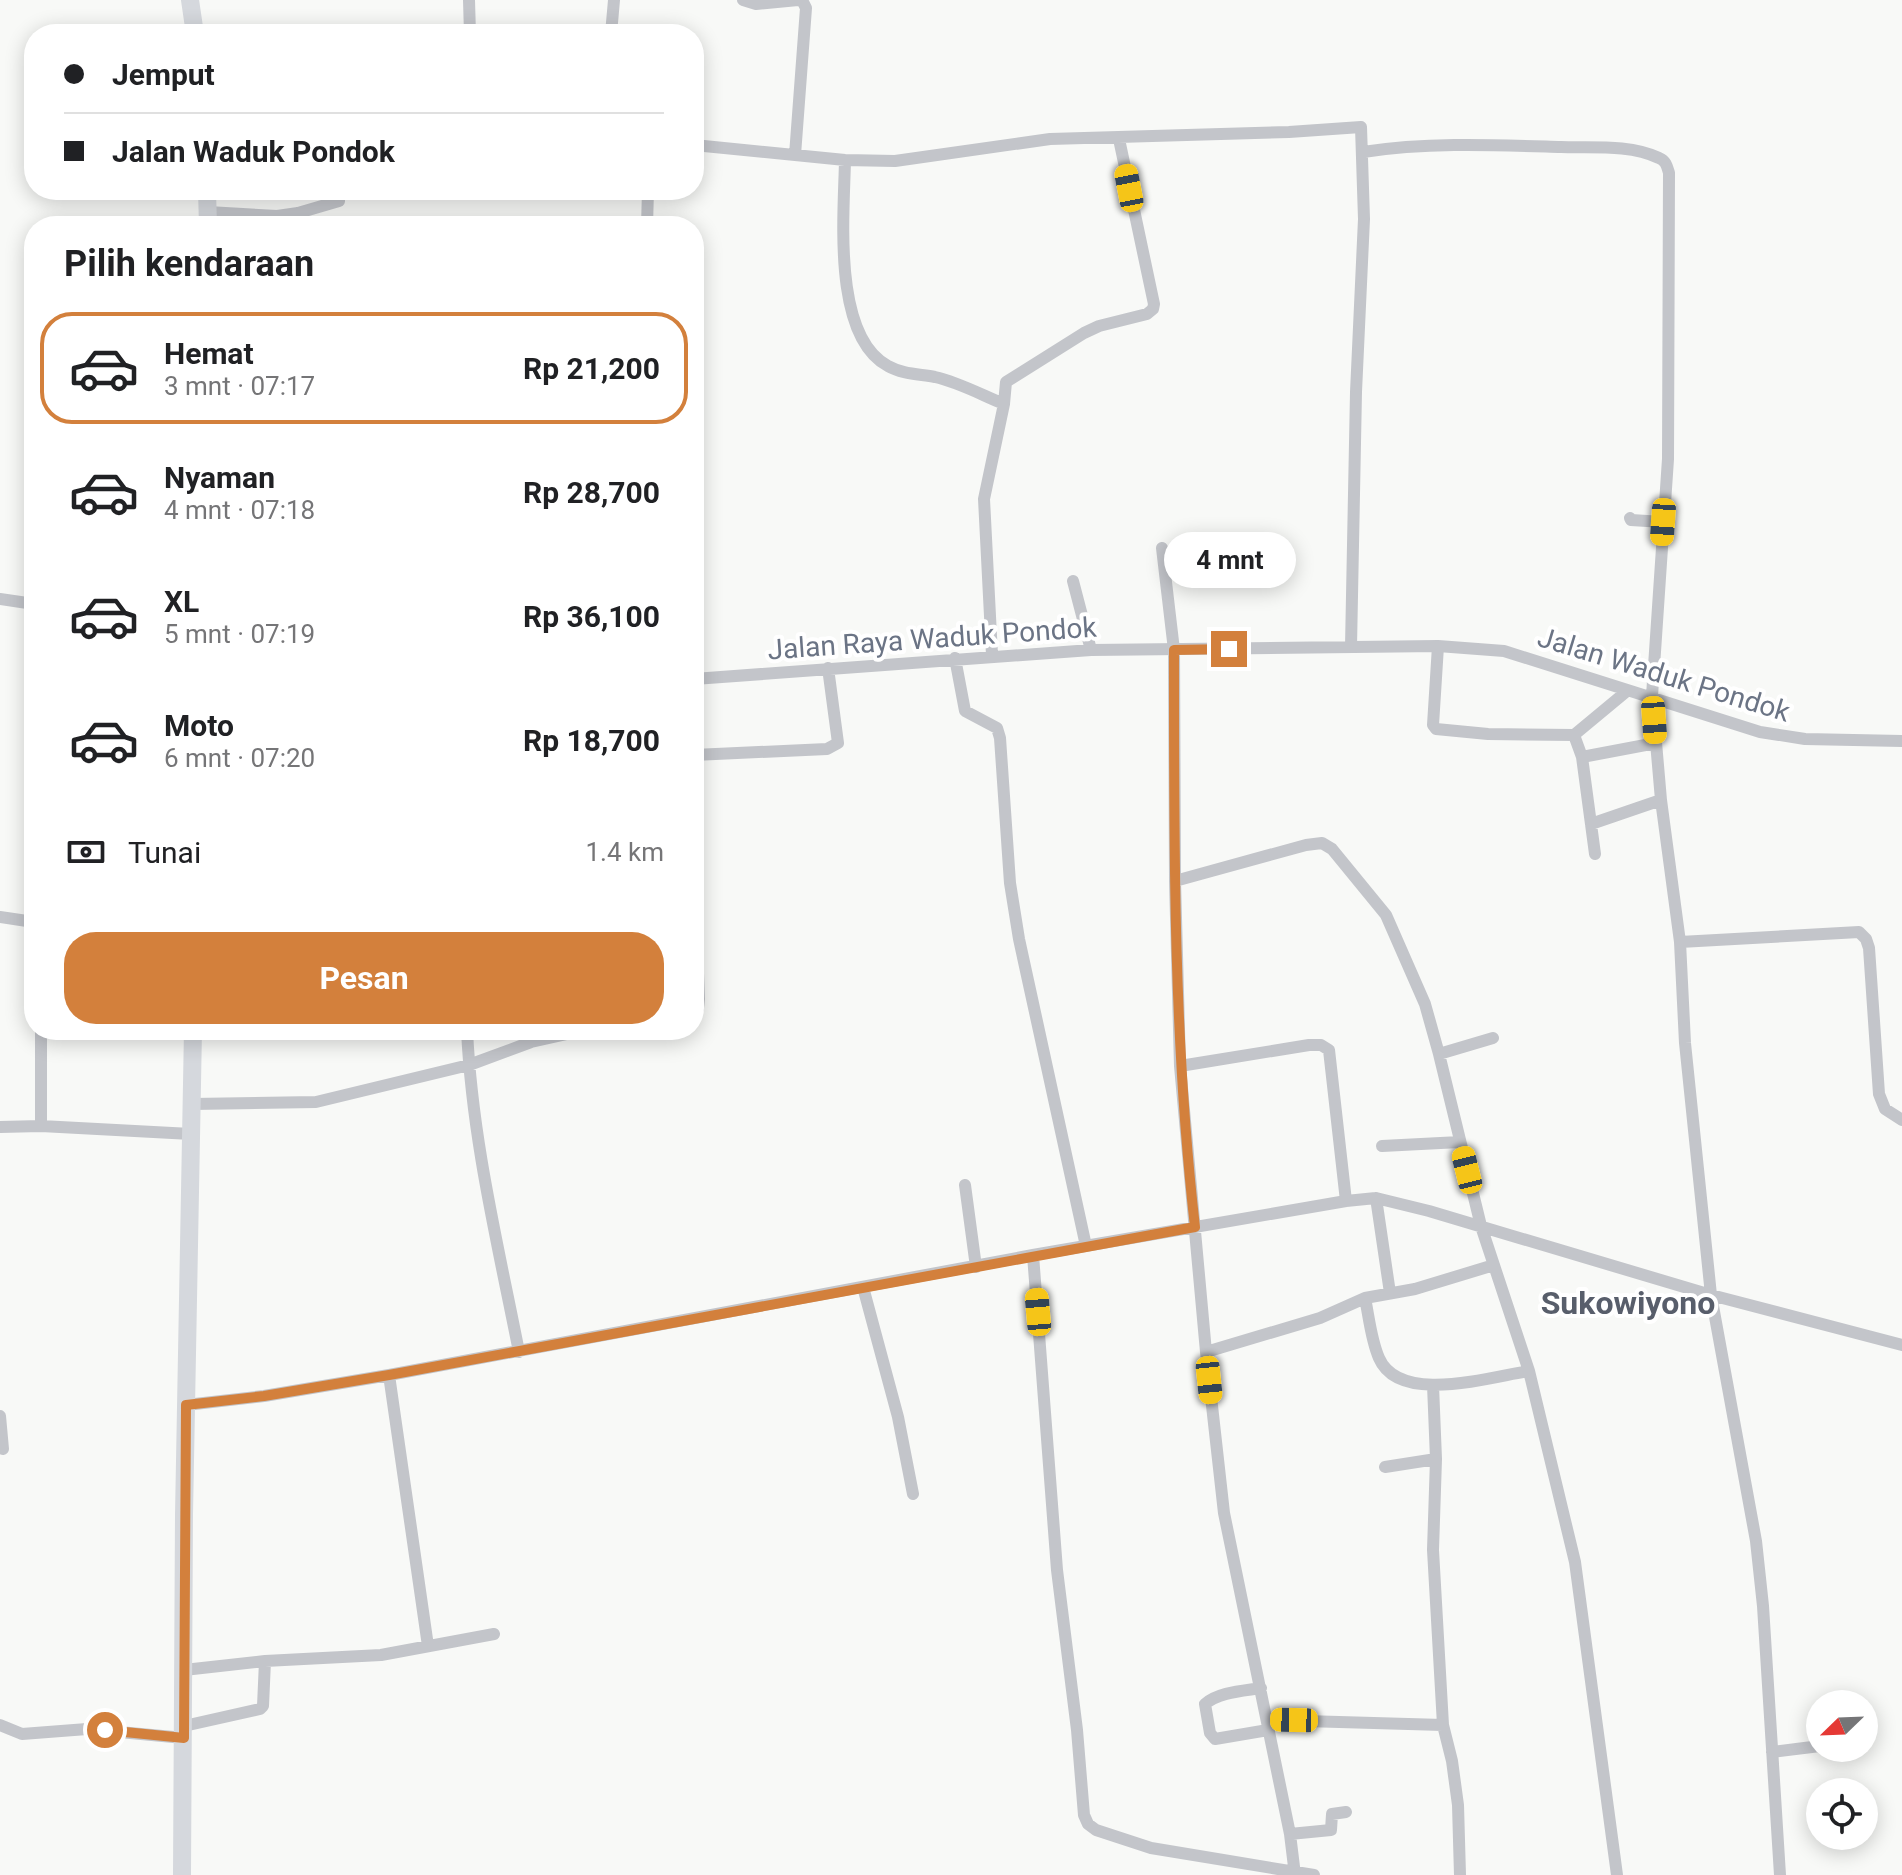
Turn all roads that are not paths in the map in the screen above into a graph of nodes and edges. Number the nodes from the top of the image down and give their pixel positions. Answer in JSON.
{"nodes":[{"id":1,"x":190,"y":0,"type":"edge"},
{"id":2,"x":469,"y":0,"type":"edge"},
{"id":3,"x":614,"y":0,"type":"edge"},
{"id":4,"x":743,"y":0,"type":"edge"},
{"id":5,"x":788,"y":0,"type":"edge"},
{"id":6,"x":800,"y":0,"type":"edge"},
{"id":7,"x":194,"y":24,"type":"edge"},
{"id":8,"x":470,"y":24,"type":"edge"},
{"id":9,"x":612,"y":24,"type":"edge"},
{"id":10,"x":1119,"y":139,"type":"junction"},
{"id":11,"x":704,"y":146,"type":"edge"},
{"id":12,"x":1363,"y":152,"type":"junction"},
{"id":13,"x":795,"y":155,"type":"junction"},
{"id":14,"x":845,"y":160,"type":"junction"},
{"id":15,"x":339,"y":201,"type":"dead end"},
{"id":16,"x":277,"y":216,"type":"edge"},
{"id":17,"x":1004,"y":404,"type":"junction"},
{"id":18,"x":1630,"y":518,"type":"dead end"},
{"id":19,"x":1663,"y":522,"type":"junction"},
{"id":20,"x":1162,"y":548,"type":"dead end"},
{"id":21,"x":1073,"y":581,"type":"dead end"},
{"id":22,"x":0,"y":599,"type":"edge"},
{"id":23,"x":24,"y":603,"type":"edge"},
{"id":24,"x":1438,"y":646,"type":"junction"},
{"id":25,"x":1351,"y":647,"type":"junction"},
{"id":26,"x":1091,"y":650,"type":"junction"},
{"id":27,"x":1174,"y":650,"type":"junction"},
{"id":28,"x":992,"y":655,"type":"junction"},
{"id":29,"x":955,"y":658,"type":"junction"},
{"id":30,"x":828,"y":668,"type":"junction"},
{"id":31,"x":704,"y":678,"type":"edge"},
{"id":32,"x":1627,"y":691,"type":"junction"},
{"id":33,"x":1652,"y":696,"type":"junction"},
{"id":34,"x":1574,"y":735,"type":"junction"},
{"id":35,"x":1902,"y":741,"type":"edge"},
{"id":36,"x":1656,"y":743,"type":"junction"},
{"id":37,"x":704,"y":755,"type":"edge"},
{"id":38,"x":1582,"y":757,"type":"junction"},
{"id":39,"x":1661,"y":800,"type":"junction"},
{"id":40,"x":1591,"y":824,"type":"junction"},
{"id":41,"x":1595,"y":854,"type":"dead end"},
{"id":42,"x":1175,"y":881,"type":"junction"},
{"id":43,"x":0,"y":917,"type":"edge"},
{"id":44,"x":24,"y":921,"type":"edge"},
{"id":45,"x":1680,"y":942,"type":"junction"},
{"id":46,"x":1493,"y":1038,"type":"dead end"},
{"id":47,"x":41,"y":1040,"type":"edge"},
{"id":48,"x":193,"y":1040,"type":"edge"},
{"id":49,"x":468,"y":1040,"type":"edge"},
{"id":50,"x":540,"y":1040,"type":"edge"},
{"id":51,"x":1439,"y":1054,"type":"junction"},
{"id":52,"x":469,"y":1065,"type":"junction"},
{"id":53,"x":1180,"y":1066,"type":"junction"},
{"id":54,"x":192,"y":1104,"type":"junction"},
{"id":55,"x":1902,"y":1120,"type":"edge"},
{"id":56,"x":41,"y":1126,"type":"junction"},
{"id":57,"x":0,"y":1127,"type":"edge"},
{"id":58,"x":191,"y":1134,"type":"junction"},
{"id":59,"x":1460,"y":1142,"type":"junction"},
{"id":60,"x":1382,"y":1146,"type":"dead end"},
{"id":61,"x":965,"y":1185,"type":"dead end"},
{"id":62,"x":1376,"y":1198,"type":"junction"},
{"id":63,"x":1346,"y":1201,"type":"junction"},
{"id":64,"x":1481,"y":1226,"type":"junction"},
{"id":65,"x":1195,"y":1227,"type":"junction"},
{"id":66,"x":1086,"y":1246,"type":"junction"},
{"id":67,"x":1033,"y":1255,"type":"junction"},
{"id":68,"x":1494,"y":1265,"type":"junction"},
{"id":69,"x":976,"y":1267,"type":"junction"},
{"id":70,"x":863,"y":1287,"type":"junction"},
{"id":71,"x":1390,"y":1293,"type":"junction"},
{"id":72,"x":1711,"y":1295,"type":"junction"},
{"id":73,"x":1365,"y":1298,"type":"junction"},
{"id":74,"x":1902,"y":1345,"type":"edge"},
{"id":75,"x":519,"y":1352,"type":"junction"},
{"id":76,"x":1206,"y":1352,"type":"junction"},
{"id":77,"x":1529,"y":1371,"type":"junction"},
{"id":78,"x":389,"y":1375,"type":"junction"},
{"id":79,"x":1433,"y":1385,"type":"junction"},
{"id":80,"x":186,"y":1405,"type":"junction"},
{"id":81,"x":0,"y":1416,"type":"edge"},
{"id":82,"x":3,"y":1449,"type":"dead end"},
{"id":83,"x":1436,"y":1459,"type":"junction"},
{"id":84,"x":1385,"y":1467,"type":"dead end"},
{"id":85,"x":913,"y":1494,"type":"dead end"},
{"id":86,"x":494,"y":1634,"type":"dead end"},
{"id":87,"x":428,"y":1646,"type":"junction"},
{"id":88,"x":265,"y":1661,"type":"junction"},
{"id":89,"x":184,"y":1670,"type":"junction"},
{"id":90,"x":1261,"y":1688,"type":"junction"},
{"id":91,"x":0,"y":1725,"type":"edge"},
{"id":92,"x":1268,"y":1725,"type":"junction"},
{"id":93,"x":1443,"y":1725,"type":"junction"},
{"id":94,"x":184,"y":1740,"type":"junction"},
{"id":95,"x":1806,"y":1748,"type":"edge"},
{"id":96,"x":1772,"y":1752,"type":"junction"},
{"id":97,"x":1346,"y":1812,"type":"dead end"},
{"id":98,"x":1290,"y":1834,"type":"junction"},
{"id":99,"x":1295,"y":1874,"type":"edge"},
{"id":100,"x":182,"y":1875,"type":"edge"},
{"id":101,"x":1314,"y":1875,"type":"edge"},
{"id":102,"x":1460,"y":1875,"type":"edge"},
{"id":103,"x":1617,"y":1875,"type":"edge"},
{"id":104,"x":1780,"y":1875,"type":"edge"}],
"edges":[{"from":1,"to":7,"type":"highway"},
{"from":2,"to":8,"type":"street"},
{"from":3,"to":9,"type":"street"},
{"from":4,"to":5,"type":"street"},
{"from":5,"to":6,"type":"street"},
{"from":6,"to":13,"type":"street"},
{"from":10,"to":12,"type":"street"},
{"from":10,"to":14,"type":"street"},
{"from":10,"to":17,"type":"street"},
{"from":11,"to":13,"type":"street"},
{"from":12,"to":19,"type":"street"},
{"from":12,"to":25,"type":"street"},
{"from":13,"to":14,"type":"street"},
{"from":14,"to":17,"type":"street"},
{"from":15,"to":16,"type":"street"},
{"from":17,"to":28,"type":"street"},
{"from":18,"to":19,"type":"street"},
{"from":19,"to":33,"type":"street"},
{"from":20,"to":27,"type":"street"},
{"from":21,"to":26,"type":"street"},
{"from":22,"to":23,"type":"street"},
{"from":24,"to":25,"type":"street","name":"Jalan Waduk Pondok"},
{"from":24,"to":32,"type":"street","name":"Jalan Waduk Pondok"},
{"from":24,"to":34,"type":"street"},
{"from":25,"to":27,"type":"street","name":"Jalan Waduk Pondok"},
{"from":26,"to":27,"type":"street","name":"Jalan Raya Waduk Pondok"},
{"from":26,"to":28,"type":"street","name":"Jalan Raya Waduk Pondok"},
{"from":27,"to":42,"type":"street"},
{"from":28,"to":29,"type":"street","name":"Jalan Raya Waduk Pondok"},
{"from":29,"to":30,"type":"street","name":"Jalan Raya Waduk Pondok"},
{"from":29,"to":66,"type":"street"},
{"from":30,"to":31,"type":"street","name":"Jalan Raya Waduk Pondok"},
{"from":30,"to":37,"type":"street"},
{"from":32,"to":33,"type":"street","name":"Jalan Waduk Pondok"},
{"from":32,"to":34,"type":"street"},
{"from":33,"to":35,"type":"street","name":"Jalan Waduk Pondok"},
{"from":33,"to":36,"type":"street"},
{"from":34,"to":38,"type":"street"},
{"from":36,"to":38,"type":"street"},
{"from":36,"to":39,"type":"street"},
{"from":38,"to":40,"type":"street"},
{"from":39,"to":40,"type":"street"},
{"from":39,"to":45,"type":"street"},
{"from":40,"to":41,"type":"street"},
{"from":42,"to":51,"type":"street"},
{"from":42,"to":53,"type":"street"},
{"from":43,"to":44,"type":"street"},
{"from":45,"to":55,"type":"street"},
{"from":45,"to":72,"type":"street"},
{"from":46,"to":51,"type":"street"},
{"from":47,"to":56,"type":"street"},
{"from":48,"to":54,"type":"highway"},
{"from":49,"to":52,"type":"street"},
{"from":50,"to":52,"type":"street"},
{"from":51,"to":59,"type":"street"},
{"from":52,"to":54,"type":"street"},
{"from":52,"to":75,"type":"street"},
{"from":53,"to":63,"type":"street"},
{"from":53,"to":65,"type":"street"},
{"from":54,"to":58,"type":"highway"},
{"from":56,"to":57,"type":"street"},
{"from":56,"to":58,"type":"street"},
{"from":58,"to":80,"type":"highway"},
{"from":59,"to":60,"type":"street"},
{"from":59,"to":64,"type":"street"},
{"from":61,"to":69,"type":"street"},
{"from":62,"to":63,"type":"street"},
{"from":62,"to":64,"type":"street"},
{"from":62,"to":71,"type":"street"},
{"from":63,"to":65,"type":"street"},
{"from":64,"to":68,"type":"street"},
{"from":64,"to":72,"type":"street"},
{"from":65,"to":66,"type":"street"},
{"from":65,"to":76,"type":"street"},
{"from":66,"to":67,"type":"street"},
{"from":67,"to":69,"type":"street"},
{"from":67,"to":99,"type":"street"},
{"from":68,"to":71,"type":"street"},
{"from":68,"to":77,"type":"street"},
{"from":69,"to":70,"type":"street"},
{"from":70,"to":75,"type":"street"},
{"from":70,"to":85,"type":"street"},
{"from":71,"to":73,"type":"street"},
{"from":72,"to":74,"type":"street"},
{"from":72,"to":96,"type":"street"},
{"from":73,"to":76,"type":"street"},
{"from":73,"to":79,"type":"street"},
{"from":75,"to":78,"type":"street"},
{"from":76,"to":90,"type":"street"},
{"from":77,"to":79,"type":"street"},
{"from":77,"to":103,"type":"street"},
{"from":78,"to":80,"type":"street"},
{"from":78,"to":87,"type":"street"},
{"from":79,"to":83,"type":"street"},
{"from":80,"to":89,"type":"highway"},
{"from":81,"to":82,"type":"street"},
{"from":83,"to":84,"type":"street"},
{"from":83,"to":93,"type":"street"},
{"from":86,"to":87,"type":"street"},
{"from":87,"to":88,"type":"street"},
{"from":88,"to":89,"type":"street"},
{"from":88,"to":94,"type":"street"},
{"from":89,"to":94,"type":"highway"},
{"from":90,"to":92,"type":"street"},
{"from":90,"to":92,"type":"street"},
{"from":91,"to":94,"type":"street"},
{"from":92,"to":93,"type":"street"},
{"from":92,"to":98,"type":"street"},
{"from":93,"to":102,"type":"street"},
{"from":94,"to":100,"type":"highway"},
{"from":95,"to":96,"type":"street"},
{"from":96,"to":104,"type":"street"},
{"from":97,"to":98,"type":"street"},
{"from":98,"to":99,"type":"street"},
{"from":99,"to":101,"type":"street"}]}
